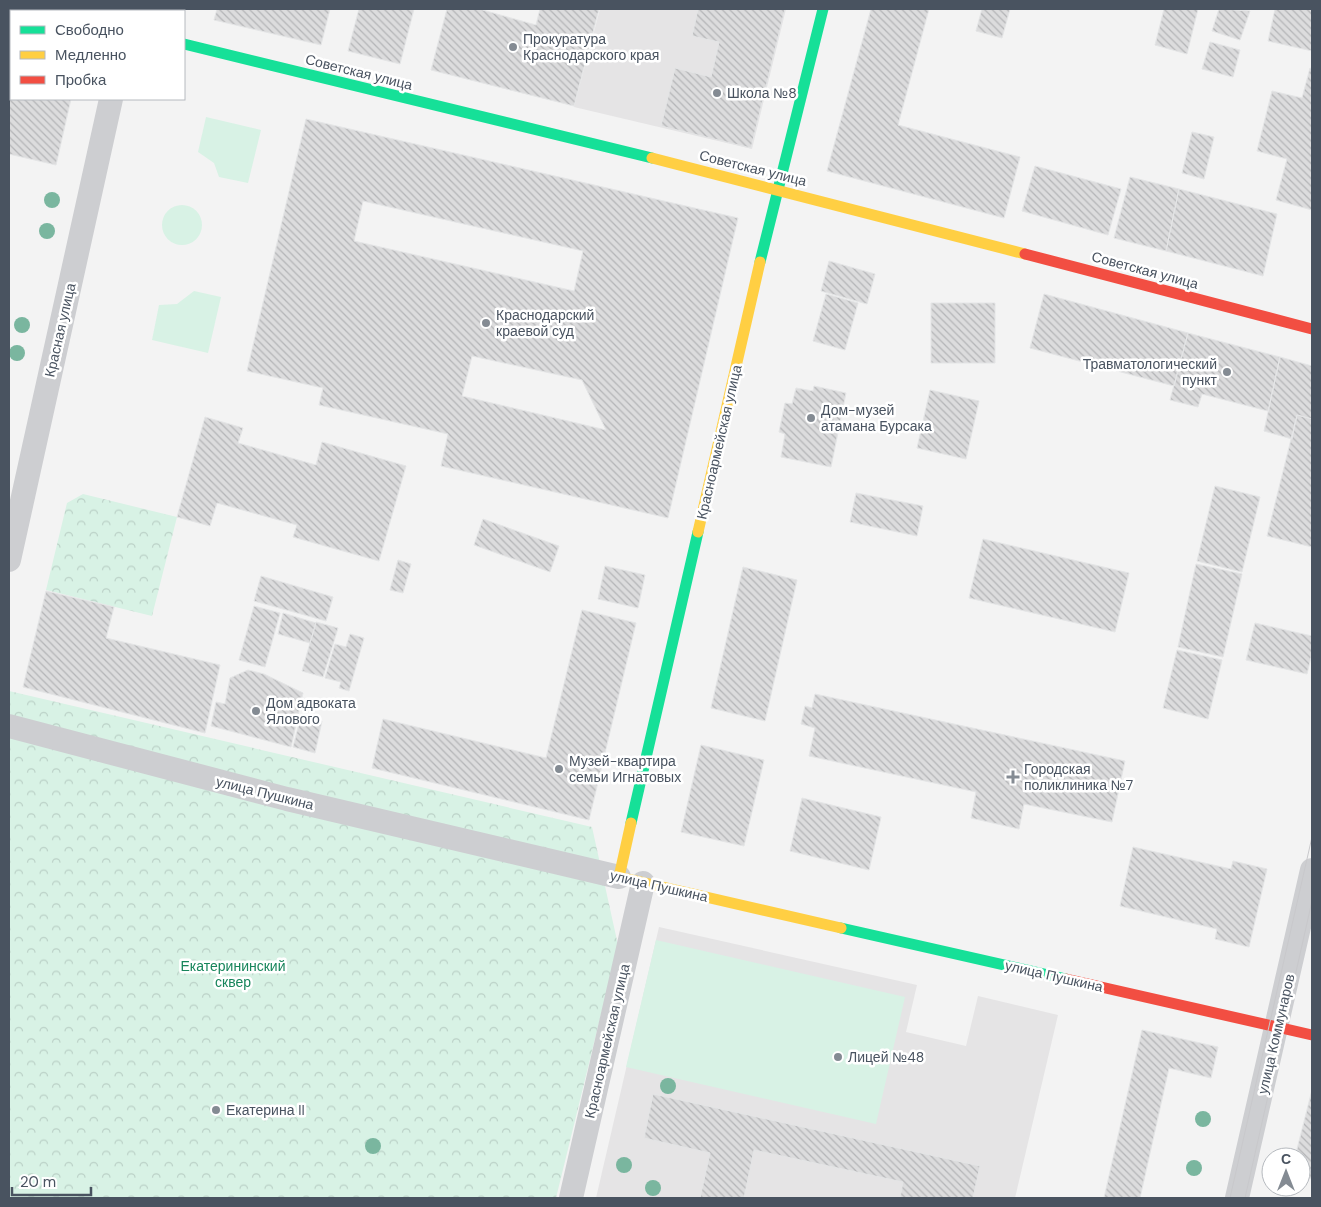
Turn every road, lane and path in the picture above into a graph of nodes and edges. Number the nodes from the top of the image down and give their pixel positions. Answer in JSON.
{"nodes":[{"id":1,"x":823,"y":9,"type":"edge"},
{"id":2,"x":185,"y":44,"type":"edge"},
{"id":3,"x":111,"y":100,"type":"edge"},
{"id":4,"x":778,"y":190,"type":"junction"},
{"id":5,"x":1312,"y":329,"type":"edge"},
{"id":6,"x":9,"y":560,"type":"edge"},
{"id":7,"x":9,"y":726,"type":"edge"},
{"id":8,"x":1312,"y":870,"type":"edge"},
{"id":9,"x":619,"y":877,"type":"junction"},
{"id":10,"x":643,"y":883,"type":"junction"},
{"id":11,"x":1278,"y":1026,"type":"junction"},
{"id":12,"x":1312,"y":1035,"type":"edge"},
{"id":13,"x":571,"y":1198,"type":"edge"},
{"id":14,"x":1237,"y":1198,"type":"edge"}],
"edges":[{"from":1,"to":4,"type":"street","name":"Красноармейская улица"},
{"from":2,"to":4,"type":"street","name":"Советская улица"},
{"from":3,"to":6,"type":"street","name":"Красная улица"},
{"from":4,"to":5,"type":"street","name":"Советская улица"},
{"from":4,"to":9,"type":"street","name":"Красноармейская улица"},
{"from":7,"to":9,"type":"street","name":"улица Пушкина"},
{"from":8,"to":11,"type":"street","name":"улица Коммунаров"},
{"from":9,"to":10,"type":"street","name":"улица Пушкина"},
{"from":10,"to":11,"type":"street","name":"улица Пушкина"},
{"from":10,"to":13,"type":"street","name":"Красноармейская улица"},
{"from":11,"to":12,"type":"street","name":"улица Пушкина"},
{"from":11,"to":14,"type":"street","name":"улица Коммунаров"}]}
